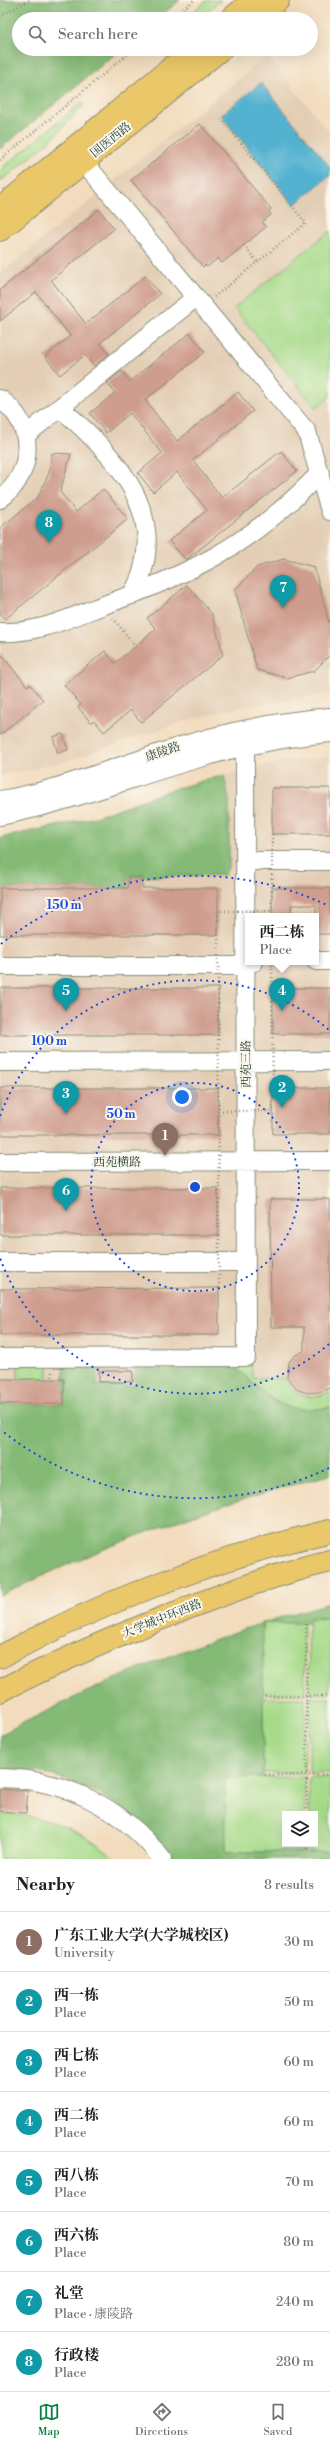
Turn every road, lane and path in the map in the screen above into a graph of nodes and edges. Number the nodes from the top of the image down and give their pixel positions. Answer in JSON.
{"nodes":[{"id":1,"x":30,"y":0,"type":"edge"},
{"id":2,"x":194,"y":0,"type":"edge"},
{"id":3,"x":253,"y":0,"type":"edge"},
{"id":4,"x":278,"y":0,"type":"edge"},
{"id":5,"x":179,"y":12,"type":"edge"},
{"id":6,"x":239,"y":12,"type":"edge"},
{"id":7,"x":264,"y":12,"type":"edge"},
{"id":8,"x":0,"y":16,"type":"edge"},
{"id":9,"x":126,"y":56,"type":"edge"},
{"id":10,"x":186,"y":56,"type":"edge"},
{"id":11,"x":213,"y":56,"type":"edge"},
{"id":12,"x":219,"y":116,"type":"dead end"},
{"id":13,"x":0,"y":160,"type":"edge"},
{"id":14,"x":84,"y":162,"type":"junction"},
{"id":15,"x":0,"y":210,"type":"edge"},
{"id":16,"x":0,"y":230,"type":"edge"},
{"id":17,"x":244,"y":245,"type":"dead end"},
{"id":18,"x":258,"y":262,"type":"junction"},
{"id":19,"x":199,"y":301,"type":"junction"},
{"id":20,"x":0,"y":399,"type":"edge"},
{"id":21,"x":60,"y":408,"type":"junction"},
{"id":22,"x":26,"y":435,"type":"junction"},
{"id":23,"x":320,"y":473,"type":"junction"},
{"id":24,"x":0,"y":499,"type":"edge"},
{"id":25,"x":330,"y":511,"type":"edge"},
{"id":26,"x":132,"y":595,"type":"junction"},
{"id":27,"x":104,"y":605,"type":"junction"},
{"id":28,"x":0,"y":632,"type":"edge"},
{"id":29,"x":135,"y":646,"type":"dead end"},
{"id":30,"x":330,"y":717,"type":"edge"},
{"id":31,"x":330,"y":733,"type":"edge"},
{"id":32,"x":245,"y":746,"type":"junction"},
{"id":33,"x":0,"y":800,"type":"edge"},
{"id":34,"x":0,"y":816,"type":"edge"},
{"id":35,"x":272,"y":834,"type":"dead end"},
{"id":36,"x":245,"y":861,"type":"junction"},
{"id":37,"x":330,"y":861,"type":"edge"},
{"id":38,"x":272,"y":911,"type":"joint"},
{"id":39,"x":248,"y":913,"type":"edge"},
{"id":40,"x":319,"y":961,"type":"edge"},
{"id":41,"x":330,"y":961,"type":"edge"},
{"id":42,"x":245,"y":964,"type":"edge"},
{"id":43,"x":250,"y":965,"type":"edge"},
{"id":44,"x":272,"y":965,"type":"edge"},
{"id":45,"x":0,"y":966,"type":"edge"},
{"id":46,"x":246,"y":1061,"type":"junction"},
{"id":47,"x":330,"y":1061,"type":"edge"},
{"id":48,"x":0,"y":1062,"type":"edge"},
{"id":49,"x":218,"y":1111,"type":"junction"},
{"id":50,"x":330,"y":1161,"type":"edge"},
{"id":51,"x":0,"y":1162,"type":"edge"},
{"id":52,"x":246,"y":1162,"type":"junction"},
{"id":53,"x":0,"y":1262,"type":"edge"},
{"id":54,"x":246,"y":1262,"type":"junction"},
{"id":55,"x":219,"y":1288,"type":"dead end"},
{"id":56,"x":0,"y":1358,"type":"edge"},
{"id":57,"x":330,"y":1531,"type":"edge"},
{"id":58,"x":330,"y":1561,"type":"edge"},
{"id":59,"x":306,"y":1624,"type":"dead end"},
{"id":60,"x":0,"y":1657,"type":"edge"},
{"id":61,"x":0,"y":1691,"type":"edge"},
{"id":62,"x":265,"y":1696,"type":"dead end"},
{"id":63,"x":306,"y":1696,"type":"junction"},
{"id":64,"x":330,"y":1696,"type":"edge"},
{"id":65,"x":265,"y":1775,"type":"dead end"},
{"id":66,"x":307,"y":1775,"type":"junction"},
{"id":67,"x":330,"y":1775,"type":"edge"},
{"id":68,"x":0,"y":1778,"type":"edge"},
{"id":69,"x":307,"y":1811,"type":"edge"},
{"id":70,"x":307,"y":1847,"type":"edge"},
{"id":71,"x":307,"y":1851,"type":"dead end"},
{"id":72,"x":162,"y":1859,"type":"edge"}],
"edges":[{"from":1,"to":8,"type":"path"},
{"from":2,"to":5,"type":"path"},
{"from":3,"to":6,"type":"main road"},
{"from":4,"to":7,"type":"main road"},
{"from":9,"to":13,"type":"path"},
{"from":10,"to":15,"type":"main road","name":"国医西路"},
{"from":11,"to":14,"type":"main road","name":"国医西路"},
{"from":12,"to":18,"type":"path"},
{"from":14,"to":16,"type":"main road","name":"国医西路"},
{"from":14,"to":19,"type":"street"},
{"from":17,"to":18,"type":"path"},
{"from":18,"to":19,"type":"path"},
{"from":19,"to":21,"type":"street"},
{"from":19,"to":23,"type":"street"},
{"from":20,"to":22,"type":"street"},
{"from":21,"to":22,"type":"street"},
{"from":21,"to":26,"type":"street"},
{"from":22,"to":24,"type":"street"},
{"from":23,"to":25,"type":"street"},
{"from":23,"to":26,"type":"street"},
{"from":26,"to":27,"type":"street"},
{"from":27,"to":28,"type":"street"},
{"from":27,"to":29,"type":"path"},
{"from":30,"to":33,"type":"street","name":"康陵路"},
{"from":31,"to":32,"type":"street","name":"康陵路"},
{"from":32,"to":34,"type":"street","name":"康陵路"},
{"from":32,"to":36,"type":"street","name":"西苑三路"},
{"from":35,"to":38,"type":"path","bridge":true},
{"from":36,"to":37,"type":"street"},
{"from":36,"to":39,"type":"street","name":"西苑三路"},
{"from":38,"to":49,"type":"path","bridge":true},
{"from":40,"to":41,"type":"street"},
{"from":42,"to":45,"type":"street"},
{"from":43,"to":46,"type":"street","name":"西苑三路"},
{"from":44,"to":49,"type":"path","bridge":true},
{"from":46,"to":47,"type":"street"},
{"from":46,"to":48,"type":"street"},
{"from":46,"to":52,"type":"street","name":"西苑三路"},
{"from":49,"to":55,"type":"path","bridge":true},
{"from":50,"to":52,"type":"street","name":"西苑横路"},
{"from":51,"to":52,"type":"street","name":"西苑横路"},
{"from":52,"to":54,"type":"street","name":"西苑三路"},
{"from":53,"to":54,"type":"street"},
{"from":54,"to":56,"type":"street","name":"西苑三路"},
{"from":57,"to":60,"type":"main road"},
{"from":58,"to":61,"type":"main road","name":"大学城中环西路"},
{"from":59,"to":63,"type":"path"},
{"from":62,"to":63,"type":"path"},
{"from":63,"to":64,"type":"path"},
{"from":63,"to":66,"type":"path"},
{"from":65,"to":66,"type":"path"},
{"from":66,"to":67,"type":"path"},
{"from":66,"to":69,"type":"path"},
{"from":68,"to":72,"type":"street"},
{"from":70,"to":71,"type":"path"}]}
